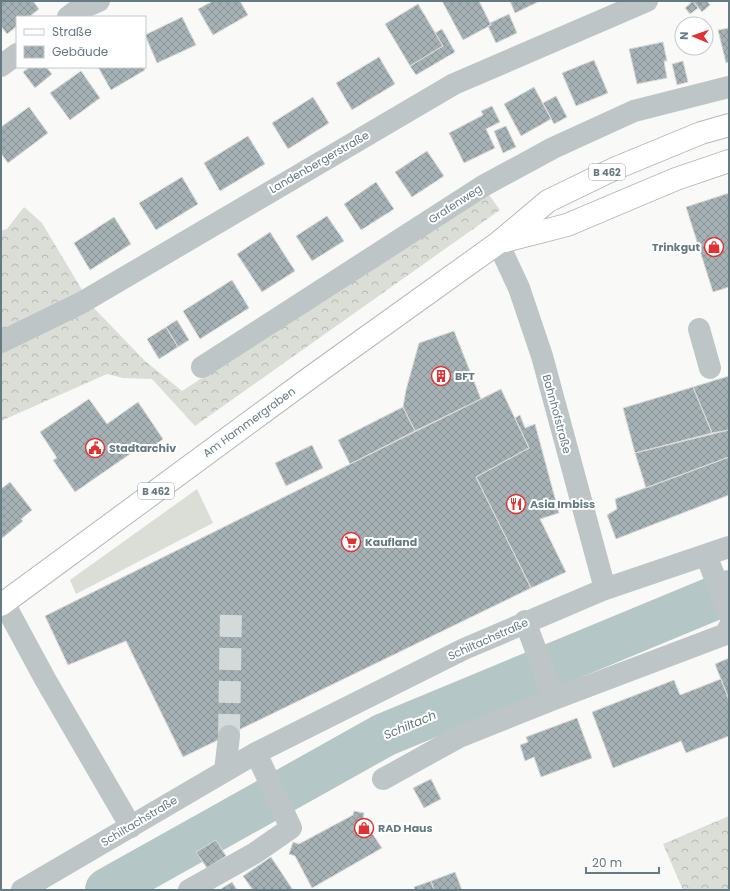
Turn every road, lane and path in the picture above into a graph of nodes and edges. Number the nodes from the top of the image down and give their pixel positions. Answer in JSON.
{"nodes":[{"id":1,"x":99,"y":1,"type":"edge"},
{"id":2,"x":647,"y":1,"type":"edge"},
{"id":3,"x":70,"y":16,"type":"edge"},
{"id":4,"x":16,"y":55,"type":"edge"},
{"id":5,"x":1,"y":66,"type":"edge"},
{"id":6,"x":729,"y":87,"type":"edge"},
{"id":7,"x":729,"y":125,"type":"edge"},
{"id":8,"x":729,"y":161,"type":"edge"},
{"id":9,"x":498,"y":243,"type":"junction"},
{"id":10,"x":699,"y":329,"type":"dead end"},
{"id":11,"x":1,"y":342,"type":"edge"},
{"id":12,"x":202,"y":367,"type":"dead end"},
{"id":13,"x":710,"y":368,"type":"dead end"},
{"id":14,"x":729,"y":547,"type":"edge"},
{"id":15,"x":709,"y":564,"type":"junction"},
{"id":16,"x":606,"y":589,"type":"junction"},
{"id":17,"x":2,"y":604,"type":"edge"},
{"id":18,"x":728,"y":616,"type":"edge"},
{"id":19,"x":528,"y":631,"type":"junction"},
{"id":20,"x":552,"y":694,"type":"junction"},
{"id":21,"x":230,"y":736,"type":"tunnel mouth"},
{"id":22,"x":256,"y":754,"type":"junction"},
{"id":23,"x":225,"y":771,"type":"junction"},
{"id":24,"x":383,"y":780,"type":"dead end"},
{"id":25,"x":131,"y":827,"type":"junction"},
{"id":26,"x":22,"y":890,"type":"edge"},
{"id":27,"x":189,"y":890,"type":"edge"}],
"edges":[{"from":1,"to":3,"type":"street"},
{"from":2,"to":11,"type":"street","name":"Landenbergerstraße"},
{"from":4,"to":5,"type":"street"},
{"from":6,"to":12,"type":"street","name":"Grafenweg"},
{"from":7,"to":9,"type":"main road","number":"B 462"},
{"from":8,"to":9,"type":"main road","number":"B 462"},
{"from":9,"to":16,"type":"street","name":"Bahnhofstraße"},
{"from":9,"to":17,"type":"main road","name":"Am Hammergraben","number":"B 462"},
{"from":10,"to":13,"type":"street"},
{"from":14,"to":15,"type":"street","name":"Schiltachstraße"},
{"from":15,"to":16,"type":"street","name":"Schiltachstraße"},
{"from":15,"to":18,"type":"street"},
{"from":16,"to":19,"type":"street","name":"Schiltachstraße"},
{"from":17,"to":25,"type":"street"},
{"from":18,"to":20,"type":"street"},
{"from":19,"to":20,"type":"street"},
{"from":19,"to":22,"type":"street","name":"Schiltachstraße"},
{"from":20,"to":24,"type":"street"},
{"from":21,"to":23,"type":"street"},
{"from":22,"to":23,"type":"street","name":"Schiltachstraße"},
{"from":22,"to":27,"type":"street"},
{"from":23,"to":25,"type":"street","name":"Schiltachstraße"},
{"from":25,"to":26,"type":"street","name":"Schiltachstraße"}]}
